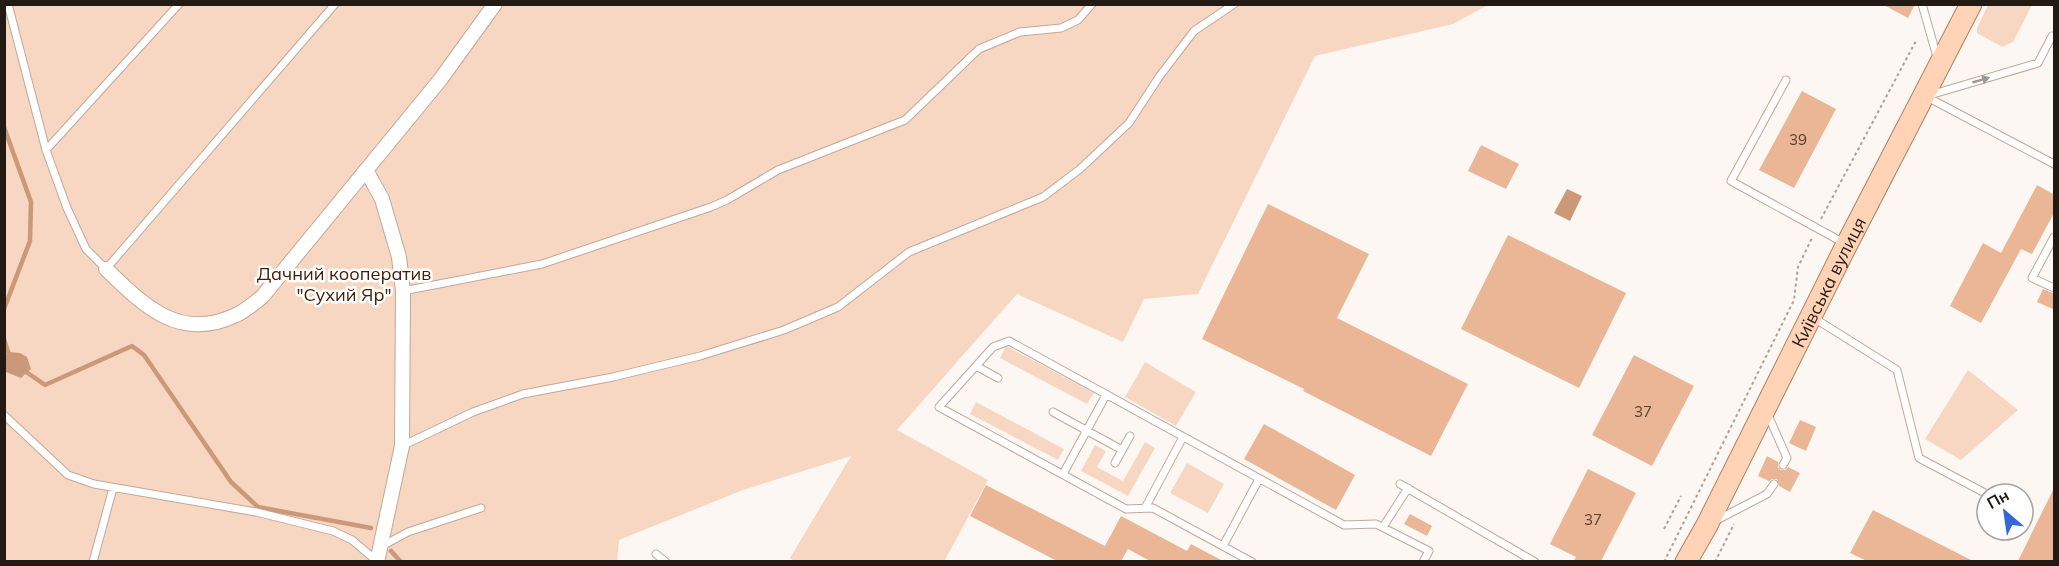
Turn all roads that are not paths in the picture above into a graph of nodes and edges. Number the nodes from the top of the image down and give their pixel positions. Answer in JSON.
{"nodes":[{"id":1,"x":8,"y":4,"type":"edge"},
{"id":2,"x":178,"y":4,"type":"edge"},
{"id":3,"x":335,"y":4,"type":"edge"},
{"id":4,"x":495,"y":4,"type":"edge"},
{"id":5,"x":1092,"y":4,"type":"edge"},
{"id":6,"x":1234,"y":4,"type":"edge"},
{"id":7,"x":1922,"y":4,"type":"edge"},
{"id":8,"x":1971,"y":4,"type":"edge"},
{"id":9,"x":2052,"y":36,"type":"dead end"},
{"id":10,"x":1940,"y":66,"type":"junction"},
{"id":11,"x":1786,"y":80,"type":"dead end"},
{"id":12,"x":1925,"y":96,"type":"junction"},
{"id":13,"x":46,"y":150,"type":"junction"},
{"id":14,"x":2055,"y":164,"type":"edge"},
{"id":15,"x":366,"y":170,"type":"junction"},
{"id":16,"x":2055,"y":237,"type":"edge"},
{"id":17,"x":1847,"y":244,"type":"junction"},
{"id":18,"x":106,"y":268,"type":"junction"},
{"id":19,"x":2055,"y":288,"type":"edge"},
{"id":20,"x":403,"y":291,"type":"junction"},
{"id":21,"x":1811,"y":317,"type":"junction"},
{"id":22,"x":976,"y":366,"type":"junction"},
{"id":23,"x":998,"y":378,"type":"dead end"},
{"id":24,"x":1106,"y":395,"type":"junction"},
{"id":25,"x":1765,"y":408,"type":"junction"},
{"id":26,"x":1053,"y":412,"type":"dead end"},
{"id":27,"x":4,"y":415,"type":"edge"},
{"id":28,"x":1087,"y":430,"type":"junction"},
{"id":29,"x":1130,"y":436,"type":"dead end"},
{"id":30,"x":1182,"y":437,"type":"junction"},
{"id":31,"x":402,"y":446,"type":"junction"},
{"id":32,"x":1122,"y":450,"type":"junction"},
{"id":33,"x":1115,"y":463,"type":"dead end"},
{"id":34,"x":1783,"y":465,"type":"dead end"},
{"id":35,"x":1062,"y":474,"type":"junction"},
{"id":36,"x":1259,"y":479,"type":"junction"},
{"id":37,"x":1400,"y":484,"type":"dead end"},
{"id":38,"x":1774,"y":484,"type":"dead end"},
{"id":39,"x":113,"y":488,"type":"junction"},
{"id":40,"x":1408,"y":488,"type":"junction"},
{"id":41,"x":1975,"y":488,"type":"edge"},
{"id":42,"x":481,"y":508,"type":"dead end"},
{"id":43,"x":1145,"y":508,"type":"junction"},
{"id":44,"x":1707,"y":525,"type":"junction"},
{"id":45,"x":1383,"y":527,"type":"junction"},
{"id":46,"x":1223,"y":546,"type":"junction"},
{"id":47,"x":656,"y":554,"type":"dead end"},
{"id":48,"x":378,"y":557,"type":"edge"},
{"id":49,"x":93,"y":561,"type":"edge"},
{"id":50,"x":666,"y":561,"type":"edge"},
{"id":51,"x":1252,"y":561,"type":"edge"},
{"id":52,"x":1423,"y":561,"type":"edge"},
{"id":53,"x":1535,"y":561,"type":"edge"},
{"id":54,"x":1686,"y":561,"type":"edge"}],
"edges":[{"from":1,"to":13,"type":"lane"},
{"from":2,"to":13,"type":"lane"},
{"from":3,"to":18,"type":"lane"},
{"from":4,"to":15,"type":"street"},
{"from":5,"to":20,"type":"lane"},
{"from":6,"to":31,"type":"lane"},
{"from":7,"to":10,"type":"lane"},
{"from":8,"to":10,"type":"main road","name":"Київська вулиця"},
{"from":12,"to":9,"type":"lane","one_way":true},
{"from":10,"to":12,"type":"main road","name":"Київська вулиця"},
{"from":11,"to":17,"type":"lane"},
{"from":12,"to":14,"type":"lane"},
{"from":12,"to":17,"type":"main road","name":"Київська вулиця"},
{"from":13,"to":18,"type":"lane"},
{"from":15,"to":18,"type":"street"},
{"from":15,"to":20,"type":"street"},
{"from":16,"to":19,"type":"lane"},
{"from":17,"to":21,"type":"main road","name":"Київська вулиця"},
{"from":20,"to":31,"type":"street"},
{"from":21,"to":25,"type":"main road","name":"Київська вулиця"},
{"from":21,"to":41,"type":"lane"},
{"from":22,"to":23,"type":"lane"},
{"from":22,"to":24,"type":"lane"},
{"from":22,"to":35,"type":"lane"},
{"from":24,"to":28,"type":"lane"},
{"from":24,"to":30,"type":"lane"},
{"from":25,"to":34,"type":"lane"},
{"from":25,"to":44,"type":"main road","name":"Київська вулиця"},
{"from":26,"to":28,"type":"lane"},
{"from":27,"to":39,"type":"lane"},
{"from":28,"to":32,"type":"lane"},
{"from":28,"to":35,"type":"lane"},
{"from":29,"to":32,"type":"lane"},
{"from":30,"to":36,"type":"lane"},
{"from":30,"to":43,"type":"lane"},
{"from":31,"to":48,"type":"street"},
{"from":32,"to":33,"type":"lane"},
{"from":35,"to":43,"type":"lane"},
{"from":36,"to":45,"type":"lane"},
{"from":36,"to":46,"type":"lane"},
{"from":37,"to":40,"type":"lane"},
{"from":38,"to":44,"type":"lane"},
{"from":39,"to":48,"type":"lane"},
{"from":39,"to":49,"type":"lane"},
{"from":40,"to":45,"type":"lane"},
{"from":40,"to":53,"type":"lane"},
{"from":42,"to":48,"type":"lane"},
{"from":43,"to":46,"type":"lane"},
{"from":44,"to":54,"type":"main road","name":"Київська вулиця"},
{"from":45,"to":52,"type":"lane"},
{"from":46,"to":51,"type":"lane"},
{"from":47,"to":50,"type":"lane"}]}
